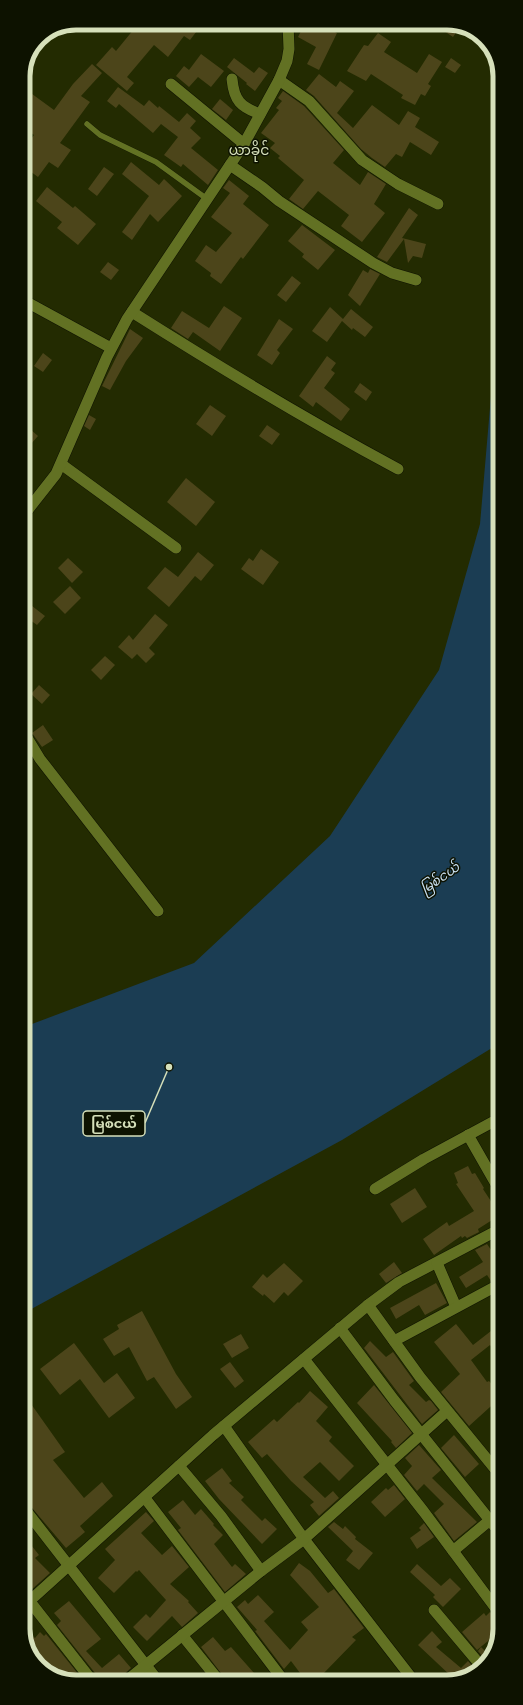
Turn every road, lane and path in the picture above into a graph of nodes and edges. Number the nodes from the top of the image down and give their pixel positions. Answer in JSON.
{"nodes":[{"id":1,"x":288,"y":30,"type":"edge"},
{"id":2,"x":232,"y":79,"type":"dead end"},
{"id":3,"x":279,"y":80,"type":"junction"},
{"id":4,"x":171,"y":84,"type":"dead end"},
{"id":5,"x":260,"y":114,"type":"junction"},
{"id":6,"x":87,"y":124,"type":"dead end"},
{"id":7,"x":244,"y":144,"type":"junction"},
{"id":8,"x":230,"y":165,"type":"junction"},
{"id":9,"x":207,"y":199,"type":"junction"},
{"id":10,"x":438,"y":204,"type":"dead end"},
{"id":11,"x":416,"y":280,"type":"dead end"},
{"id":12,"x":30,"y":304,"type":"edge"},
{"id":13,"x":132,"y":312,"type":"junction"},
{"id":14,"x":111,"y":348,"type":"junction"},
{"id":15,"x":61,"y":464,"type":"junction"},
{"id":16,"x":398,"y":469,"type":"dead end"},
{"id":17,"x":30,"y":508,"type":"edge"},
{"id":18,"x":176,"y":548,"type":"dead end"},
{"id":19,"x":30,"y":742,"type":"edge"},
{"id":20,"x":158,"y":910,"type":"dead end"},
{"id":21,"x":493,"y":1122,"type":"edge"},
{"id":22,"x":468,"y":1136,"type":"junction"},
{"id":23,"x":493,"y":1171,"type":"edge"},
{"id":24,"x":375,"y":1189,"type":"dead end"},
{"id":25,"x":493,"y":1233,"type":"edge"},
{"id":26,"x":436,"y":1263,"type":"junction"},
{"id":27,"x":493,"y":1288,"type":"edge"},
{"id":28,"x":368,"y":1305,"type":"junction"},
{"id":29,"x":456,"y":1307,"type":"junction"},
{"id":30,"x":340,"y":1328,"type":"junction"},
{"id":31,"x":394,"y":1341,"type":"junction"},
{"id":32,"x":304,"y":1359,"type":"junction"},
{"id":33,"x":447,"y":1411,"type":"junction"},
{"id":34,"x":224,"y":1426,"type":"junction"},
{"id":35,"x":422,"y":1435,"type":"junction"},
{"id":36,"x":179,"y":1466,"type":"junction"},
{"id":37,"x":387,"y":1466,"type":"junction"},
{"id":38,"x":493,"y":1467,"type":"edge"},
{"id":39,"x":145,"y":1498,"type":"junction"},
{"id":40,"x":30,"y":1516,"type":"edge"},
{"id":41,"x":490,"y":1520,"type":"junction"},
{"id":42,"x":493,"y":1524,"type":"edge"},
{"id":43,"x":304,"y":1539,"type":"junction"},
{"id":44,"x":453,"y":1551,"type":"junction"},
{"id":45,"x":68,"y":1567,"type":"junction"},
{"id":46,"x":261,"y":1571,"type":"junction"},
{"id":47,"x":30,"y":1597,"type":"edge"},
{"id":48,"x":223,"y":1602,"type":"junction"},
{"id":49,"x":30,"y":1605,"type":"edge"},
{"id":50,"x":493,"y":1605,"type":"edge"},
{"id":51,"x":434,"y":1610,"type":"dead end"},
{"id":52,"x":182,"y":1635,"type":"junction"},
{"id":53,"x":478,"y":1663,"type":"edge"},
{"id":54,"x":146,"y":1665,"type":"junction"},
{"id":55,"x":87,"y":1675,"type":"edge"},
{"id":56,"x":134,"y":1675,"type":"edge"},
{"id":57,"x":154,"y":1675,"type":"edge"},
{"id":58,"x":214,"y":1675,"type":"edge"},
{"id":59,"x":279,"y":1675,"type":"edge"},
{"id":60,"x":409,"y":1675,"type":"edge"}],
"edges":[{"from":1,"to":3,"type":"street"},
{"from":2,"to":5,"type":"street"},
{"from":3,"to":5,"type":"street"},
{"from":3,"to":10,"type":"street"},
{"from":4,"to":7,"type":"street"},
{"from":5,"to":7,"type":"street"},
{"from":6,"to":9,"type":"lane"},
{"from":7,"to":8,"type":"street"},
{"from":8,"to":9,"type":"street"},
{"from":8,"to":11,"type":"street"},
{"from":9,"to":13,"type":"street"},
{"from":12,"to":14,"type":"street"},
{"from":13,"to":14,"type":"street"},
{"from":13,"to":16,"type":"street"},
{"from":14,"to":15,"type":"street"},
{"from":15,"to":17,"type":"street"},
{"from":15,"to":18,"type":"street"},
{"from":19,"to":20,"type":"street"},
{"from":21,"to":22,"type":"street"},
{"from":22,"to":23,"type":"street"},
{"from":22,"to":24,"type":"street"},
{"from":25,"to":26,"type":"street"},
{"from":26,"to":28,"type":"street"},
{"from":26,"to":29,"type":"street"},
{"from":27,"to":29,"type":"street"},
{"from":28,"to":30,"type":"street"},
{"from":28,"to":31,"type":"street"},
{"from":29,"to":31,"type":"street"},
{"from":30,"to":32,"type":"street"},
{"from":30,"to":35,"type":"street"},
{"from":31,"to":33,"type":"street"},
{"from":32,"to":34,"type":"street"},
{"from":32,"to":37,"type":"street"},
{"from":33,"to":35,"type":"street"},
{"from":33,"to":38,"type":"street"},
{"from":34,"to":36,"type":"street"},
{"from":34,"to":43,"type":"street"},
{"from":35,"to":37,"type":"street"},
{"from":35,"to":41,"type":"street"},
{"from":36,"to":39,"type":"street"},
{"from":36,"to":46,"type":"street"},
{"from":37,"to":43,"type":"street"},
{"from":37,"to":44,"type":"street"},
{"from":39,"to":45,"type":"street"},
{"from":39,"to":48,"type":"street"},
{"from":40,"to":45,"type":"street"},
{"from":41,"to":42,"type":"street"},
{"from":41,"to":44,"type":"street"},
{"from":43,"to":46,"type":"street"},
{"from":43,"to":60,"type":"street"},
{"from":44,"to":50,"type":"street"},
{"from":45,"to":47,"type":"street"},
{"from":45,"to":54,"type":"street"},
{"from":46,"to":48,"type":"street"},
{"from":48,"to":52,"type":"street"},
{"from":48,"to":59,"type":"street"},
{"from":49,"to":55,"type":"street"},
{"from":51,"to":53,"type":"street"},
{"from":52,"to":54,"type":"street"},
{"from":52,"to":58,"type":"street"},
{"from":54,"to":56,"type":"street"},
{"from":54,"to":57,"type":"street"}]}
